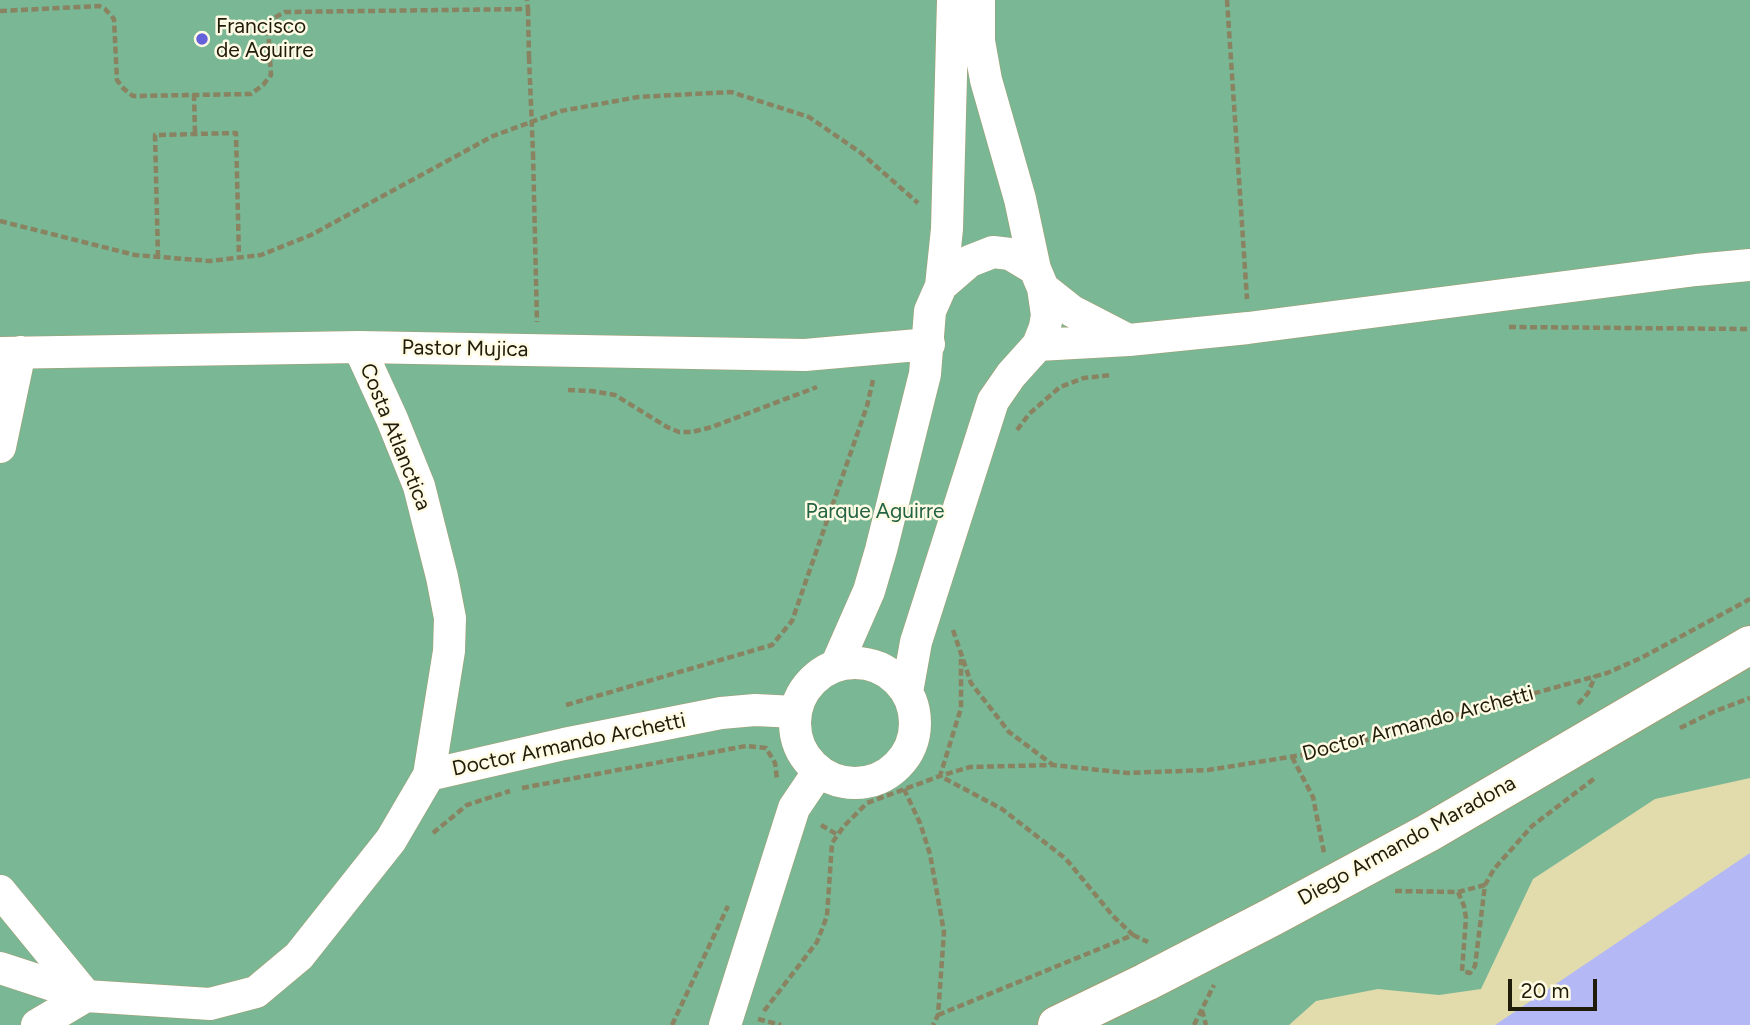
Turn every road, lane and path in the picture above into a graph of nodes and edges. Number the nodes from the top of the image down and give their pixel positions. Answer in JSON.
{"nodes":[{"id":1,"x":527,"y":0,"type":"edge"},
{"id":2,"x":953,"y":0,"type":"edge"},
{"id":3,"x":979,"y":0,"type":"edge"},
{"id":4,"x":1227,"y":0,"type":"edge"},
{"id":5,"x":528,"y":9,"type":"junction"},
{"id":6,"x":0,"y":11,"type":"edge"},
{"id":7,"x":194,"y":94,"type":"junction"},
{"id":8,"x":195,"y":134,"type":"junction"},
{"id":9,"x":0,"y":221,"type":"edge"},
{"id":10,"x":947,"y":229,"type":"junction"},
{"id":11,"x":158,"y":257,"type":"junction"},
{"id":12,"x":239,"y":258,"type":"junction"},
{"id":13,"x":1750,"y":265,"type":"edge"},
{"id":14,"x":1039,"y":278,"type":"junction"},
{"id":15,"x":941,"y":286,"type":"junction"},
{"id":16,"x":537,"y":319,"type":"dead end"},
{"id":17,"x":1505,"y":327,"type":"dead end"},
{"id":18,"x":1248,"y":328,"type":"junction"},
{"id":19,"x":1750,"y":330,"type":"edge"},
{"id":20,"x":1129,"y":340,"type":"junction"},
{"id":21,"x":1038,"y":345,"type":"junction"},
{"id":22,"x":359,"y":347,"type":"junction"},
{"id":23,"x":10,"y":352,"type":"edge"},
{"id":24,"x":927,"y":359,"type":"junction"},
{"id":25,"x":866,"y":375,"type":"dead end"},
{"id":26,"x":1111,"y":375,"type":"dead end"},
{"id":27,"x":818,"y":387,"type":"dead end"},
{"id":28,"x":568,"y":390,"type":"dead end"},
{"id":29,"x":1013,"y":435,"type":"dead end"},
{"id":30,"x":0,"y":447,"type":"edge"},
{"id":31,"x":1750,"y":599,"type":"edge"},
{"id":32,"x":953,"y":630,"type":"dead end"},
{"id":33,"x":1750,"y":645,"type":"edge"},
{"id":34,"x":961,"y":654,"type":"junction"},
{"id":35,"x":836,"y":666,"type":"junction"},
{"id":36,"x":907,"y":692,"type":"junction"},
{"id":37,"x":566,"y":705,"type":"dead end"},
{"id":38,"x":796,"y":712,"type":"junction"},
{"id":39,"x":1292,"y":757,"type":"junction"},
{"id":40,"x":1053,"y":765,"type":"junction"},
{"id":41,"x":819,"y":771,"type":"junction"},
{"id":42,"x":1603,"y":772,"type":"dead end"},
{"id":43,"x":429,"y":775,"type":"junction"},
{"id":44,"x":940,"y":776,"type":"junction"},
{"id":45,"x":778,"y":786,"type":"dead end"},
{"id":46,"x":904,"y":789,"type":"junction"},
{"id":47,"x":427,"y":841,"type":"dead end"},
{"id":48,"x":1324,"y":854,"type":"dead end"},
{"id":49,"x":0,"y":891,"type":"edge"},
{"id":50,"x":1458,"y":892,"type":"dead end"},
{"id":51,"x":731,"y":899,"type":"dead end"},
{"id":52,"x":0,"y":968,"type":"edge"},
{"id":53,"x":1217,"y":977,"type":"dead end"},
{"id":54,"x":86,"y":996,"type":"junction"},
{"id":55,"x":1202,"y":1010,"type":"junction"},
{"id":56,"x":938,"y":1015,"type":"junction"},
{"id":57,"x":757,"y":1018,"type":"junction"},
{"id":58,"x":37,"y":1025,"type":"edge"},
{"id":59,"x":672,"y":1025,"type":"edge"},
{"id":60,"x":725,"y":1025,"type":"edge"},
{"id":61,"x":752,"y":1025,"type":"edge"},
{"id":62,"x":781,"y":1025,"type":"edge"},
{"id":63,"x":933,"y":1025,"type":"edge"},
{"id":64,"x":1057,"y":1025,"type":"edge"},
{"id":65,"x":1194,"y":1025,"type":"edge"},
{"id":66,"x":1206,"y":1025,"type":"edge"}],
"edges":[{"from":1,"to":5,"type":"path"},
{"from":2,"to":10,"type":"street"},
{"from":3,"to":14,"type":"street"},
{"from":4,"to":18,"type":"path"},
{"from":5,"to":7,"type":"path"},
{"from":5,"to":16,"type":"path","bridge":true},
{"from":6,"to":7,"type":"path"},
{"from":7,"to":8,"type":"path"},
{"from":8,"to":11,"type":"path"},
{"from":8,"to":12,"type":"path"},
{"from":9,"to":11,"type":"path"},
{"from":10,"to":12,"type":"path"},
{"from":10,"to":15,"type":"street"},
{"from":11,"to":12,"type":"path"},
{"from":13,"to":18,"type":"street"},
{"from":14,"to":15,"type":"street"},
{"from":14,"to":20,"type":"street"},
{"from":14,"to":21,"type":"street"},
{"from":15,"to":24,"type":"street"},
{"from":17,"to":19,"type":"path"},
{"from":18,"to":20,"type":"street"},
{"from":20,"to":21,"type":"street"},
{"from":21,"to":36,"type":"street"},
{"from":22,"to":23,"type":"street","name":"Pastor Mujica"},
{"from":22,"to":24,"type":"street","name":"Pastor Mujica"},
{"from":22,"to":43,"type":"street","name":"Costa Atlanctica"},
{"from":23,"to":30,"type":"street"},
{"from":24,"to":35,"type":"street"},
{"from":25,"to":37,"type":"path"},
{"from":26,"to":29,"type":"path"},
{"from":27,"to":28,"type":"path"},
{"from":31,"to":39,"type":"path","name":"Doctor Armando Archetti"},
{"from":32,"to":34,"type":"path"},
{"from":33,"to":64,"type":"main road","name":"Diego Armando Maradona"},
{"from":34,"to":40,"type":"path"},
{"from":34,"to":44,"type":"path"},
{"from":35,"to":36,"type":"street"},
{"from":35,"to":38,"type":"street"},
{"from":36,"to":41,"type":"street"},
{"from":38,"to":41,"type":"street"},
{"from":38,"to":43,"type":"street","name":"Doctor Armando Archetti"},
{"from":39,"to":40,"type":"path","name":"Doctor Armando Archetti"},
{"from":39,"to":48,"type":"path"},
{"from":40,"to":44,"type":"path","name":"Doctor Armando Archetti"},
{"from":41,"to":60,"type":"street"},
{"from":42,"to":50,"type":"path"},
{"from":43,"to":54,"type":"street","name":"Doctor Armando Archetti"},
{"from":44,"to":46,"type":"path","name":"Doctor Armando Archetti"},
{"from":44,"to":56,"type":"path"},
{"from":45,"to":47,"type":"path"},
{"from":46,"to":56,"type":"path"},
{"from":46,"to":57,"type":"path","name":"Doctor Armando Archetti"},
{"from":49,"to":54,"type":"street"},
{"from":51,"to":59,"type":"path"},
{"from":52,"to":54,"type":"street","name":"Doctor Armando Archetti"},
{"from":53,"to":55,"type":"path"},
{"from":54,"to":58,"type":"street"},
{"from":55,"to":65,"type":"path"},
{"from":55,"to":66,"type":"path"},
{"from":56,"to":63,"type":"path"},
{"from":57,"to":61,"type":"path","name":"Doctor Armando Archetti"},
{"from":57,"to":62,"type":"path"}]}
